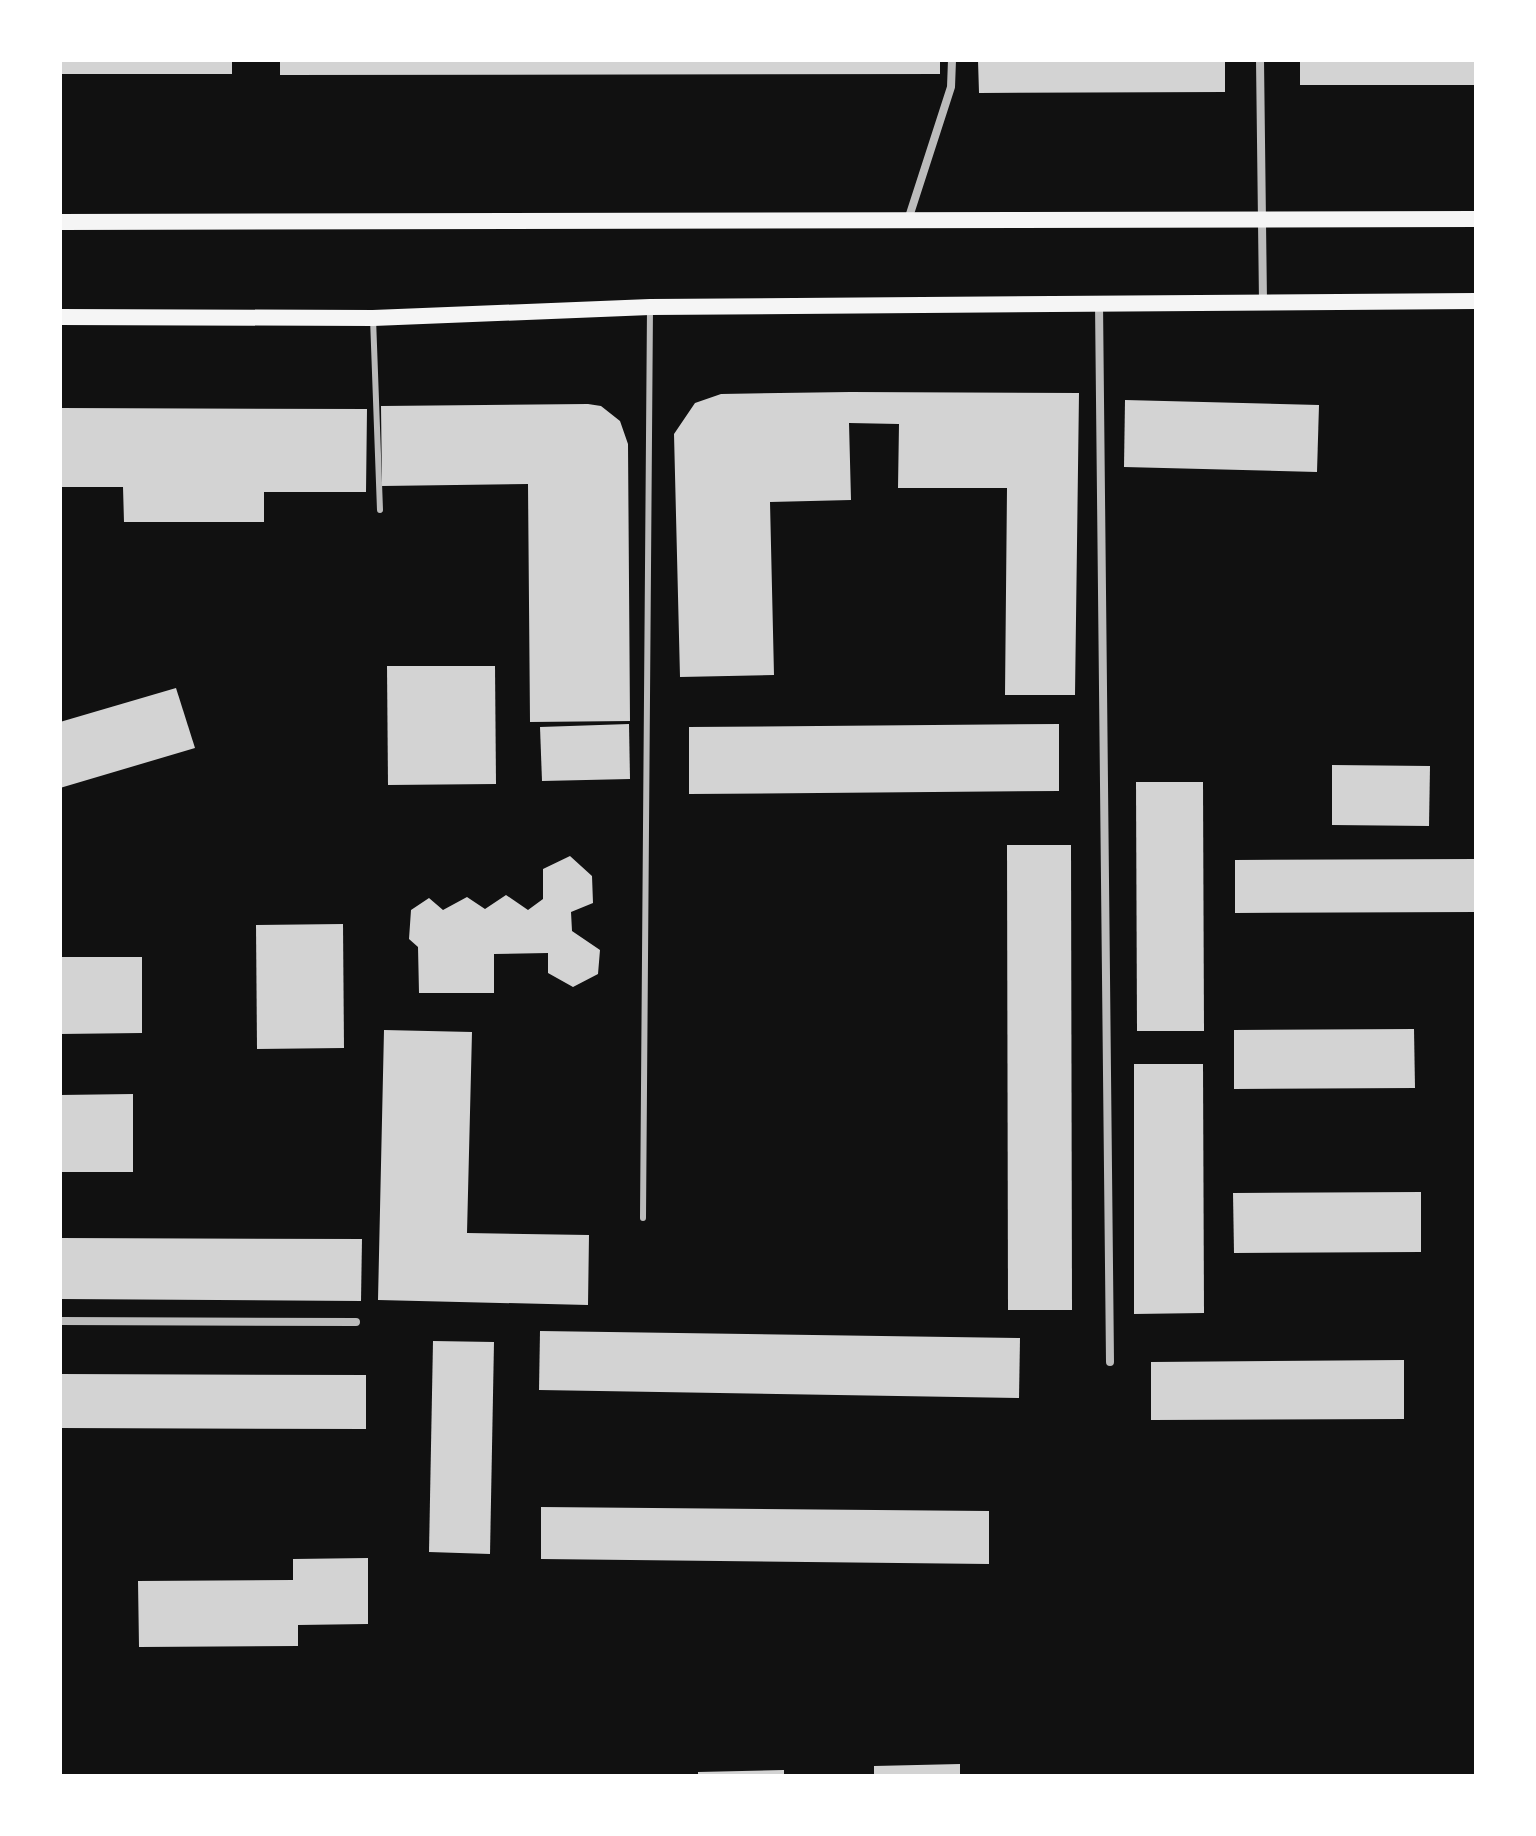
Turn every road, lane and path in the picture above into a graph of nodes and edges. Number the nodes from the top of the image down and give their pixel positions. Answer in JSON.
{"nodes":[{"id":1,"x":952,"y":60,"type":"edge"},
{"id":2,"x":1260,"y":60,"type":"edge"},
{"id":3,"x":1262,"y":219,"type":"junction"},
{"id":4,"x":1476,"y":219,"type":"edge"},
{"id":5,"x":908,"y":220,"type":"junction"},
{"id":6,"x":60,"y":222,"type":"edge"},
{"id":7,"x":1476,"y":301,"type":"edge"},
{"id":8,"x":1099,"y":302,"type":"junction"},
{"id":9,"x":1263,"y":302,"type":"junction"},
{"id":10,"x":650,"y":307,"type":"junction"},
{"id":11,"x":60,"y":317,"type":"edge"},
{"id":12,"x":373,"y":318,"type":"junction"},
{"id":13,"x":380,"y":510,"type":"dead end"},
{"id":14,"x":643,"y":1218,"type":"dead end"},
{"id":15,"x":60,"y":1321,"type":"edge"},
{"id":16,"x":356,"y":1322,"type":"dead end"},
{"id":17,"x":1110,"y":1362,"type":"dead end"}],
"edges":[{"from":1,"to":5,"type":"street"},
{"from":2,"to":3,"type":"street"},
{"from":3,"to":4,"type":"main road"},
{"from":3,"to":5,"type":"main road"},
{"from":3,"to":9,"type":"street"},
{"from":5,"to":6,"type":"main road"},
{"from":7,"to":9,"type":"main road"},
{"from":8,"to":9,"type":"main road"},
{"from":8,"to":10,"type":"main road"},
{"from":8,"to":17,"type":"street"},
{"from":10,"to":12,"type":"main road"},
{"from":10,"to":14,"type":"lane"},
{"from":11,"to":12,"type":"main road"},
{"from":12,"to":13,"type":"lane"},
{"from":15,"to":16,"type":"street"}]}
